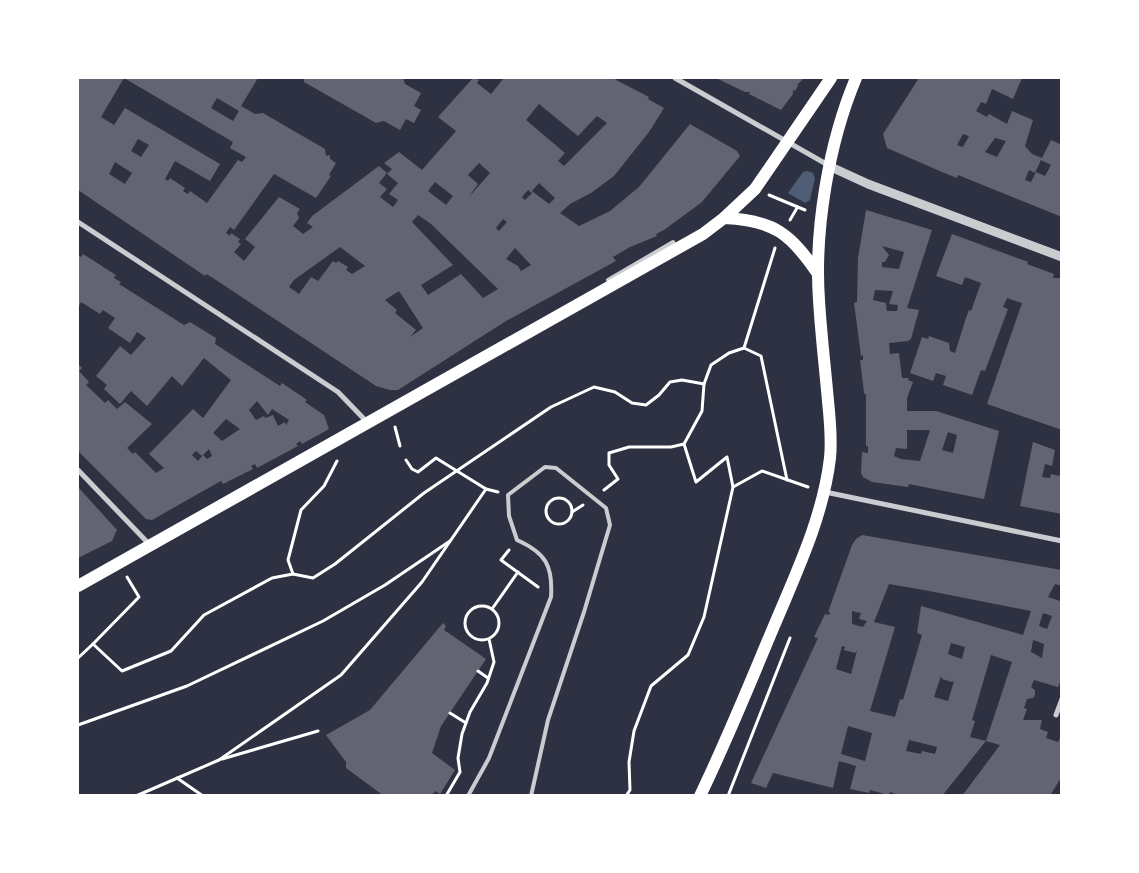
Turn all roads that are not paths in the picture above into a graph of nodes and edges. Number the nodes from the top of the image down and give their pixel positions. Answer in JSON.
{"nodes":[{"id":1,"x":675,"y":78,"type":"edge"},
{"id":2,"x":831,"y":78,"type":"edge"},
{"id":3,"x":856,"y":78,"type":"edge"},
{"id":4,"x":788,"y":143,"type":"junction"},
{"id":5,"x":831,"y":167,"type":"junction"},
{"id":6,"x":724,"y":218,"type":"junction"},
{"id":7,"x":78,"y":222,"type":"edge"},
{"id":8,"x":678,"y":250,"type":"junction"},
{"id":9,"x":1062,"y":256,"type":"edge"},
{"id":10,"x":818,"y":274,"type":"junction"},
{"id":11,"x":608,"y":280,"type":"dead end"},
{"id":12,"x":367,"y":422,"type":"junction"},
{"id":13,"x":78,"y":470,"type":"edge"},
{"id":14,"x":825,"y":492,"type":"junction"},
{"id":15,"x":1062,"y":541,"type":"edge"},
{"id":16,"x":151,"y":545,"type":"junction"},
{"id":17,"x":78,"y":586,"type":"edge"},
{"id":18,"x":1062,"y":699,"type":"edge"},
{"id":19,"x":1056,"y":715,"type":"dead end"},
{"id":20,"x":468,"y":796,"type":"edge"},
{"id":21,"x":531,"y":796,"type":"edge"},
{"id":22,"x":700,"y":796,"type":"edge"}],
"edges":[{"from":1,"to":4,"type":"street"},
{"from":2,"to":4,"type":"main road"},
{"from":3,"to":5,"type":"main road"},
{"from":4,"to":5,"type":"street"},
{"from":4,"to":6,"type":"main road"},
{"from":5,"to":9,"type":"street"},
{"from":5,"to":10,"type":"main road"},
{"from":6,"to":8,"type":"main road"},
{"from":6,"to":10,"type":"main road"},
{"from":7,"to":12,"type":"street"},
{"from":8,"to":11,"type":"lane"},
{"from":8,"to":12,"type":"main road"},
{"from":10,"to":14,"type":"main road"},
{"from":12,"to":16,"type":"main road"},
{"from":13,"to":16,"type":"street"},
{"from":14,"to":15,"type":"street"},
{"from":14,"to":22,"type":"main road"},
{"from":16,"to":17,"type":"main road"},
{"from":18,"to":19,"type":"street"},
{"from":20,"to":21,"type":"lane"}]}
